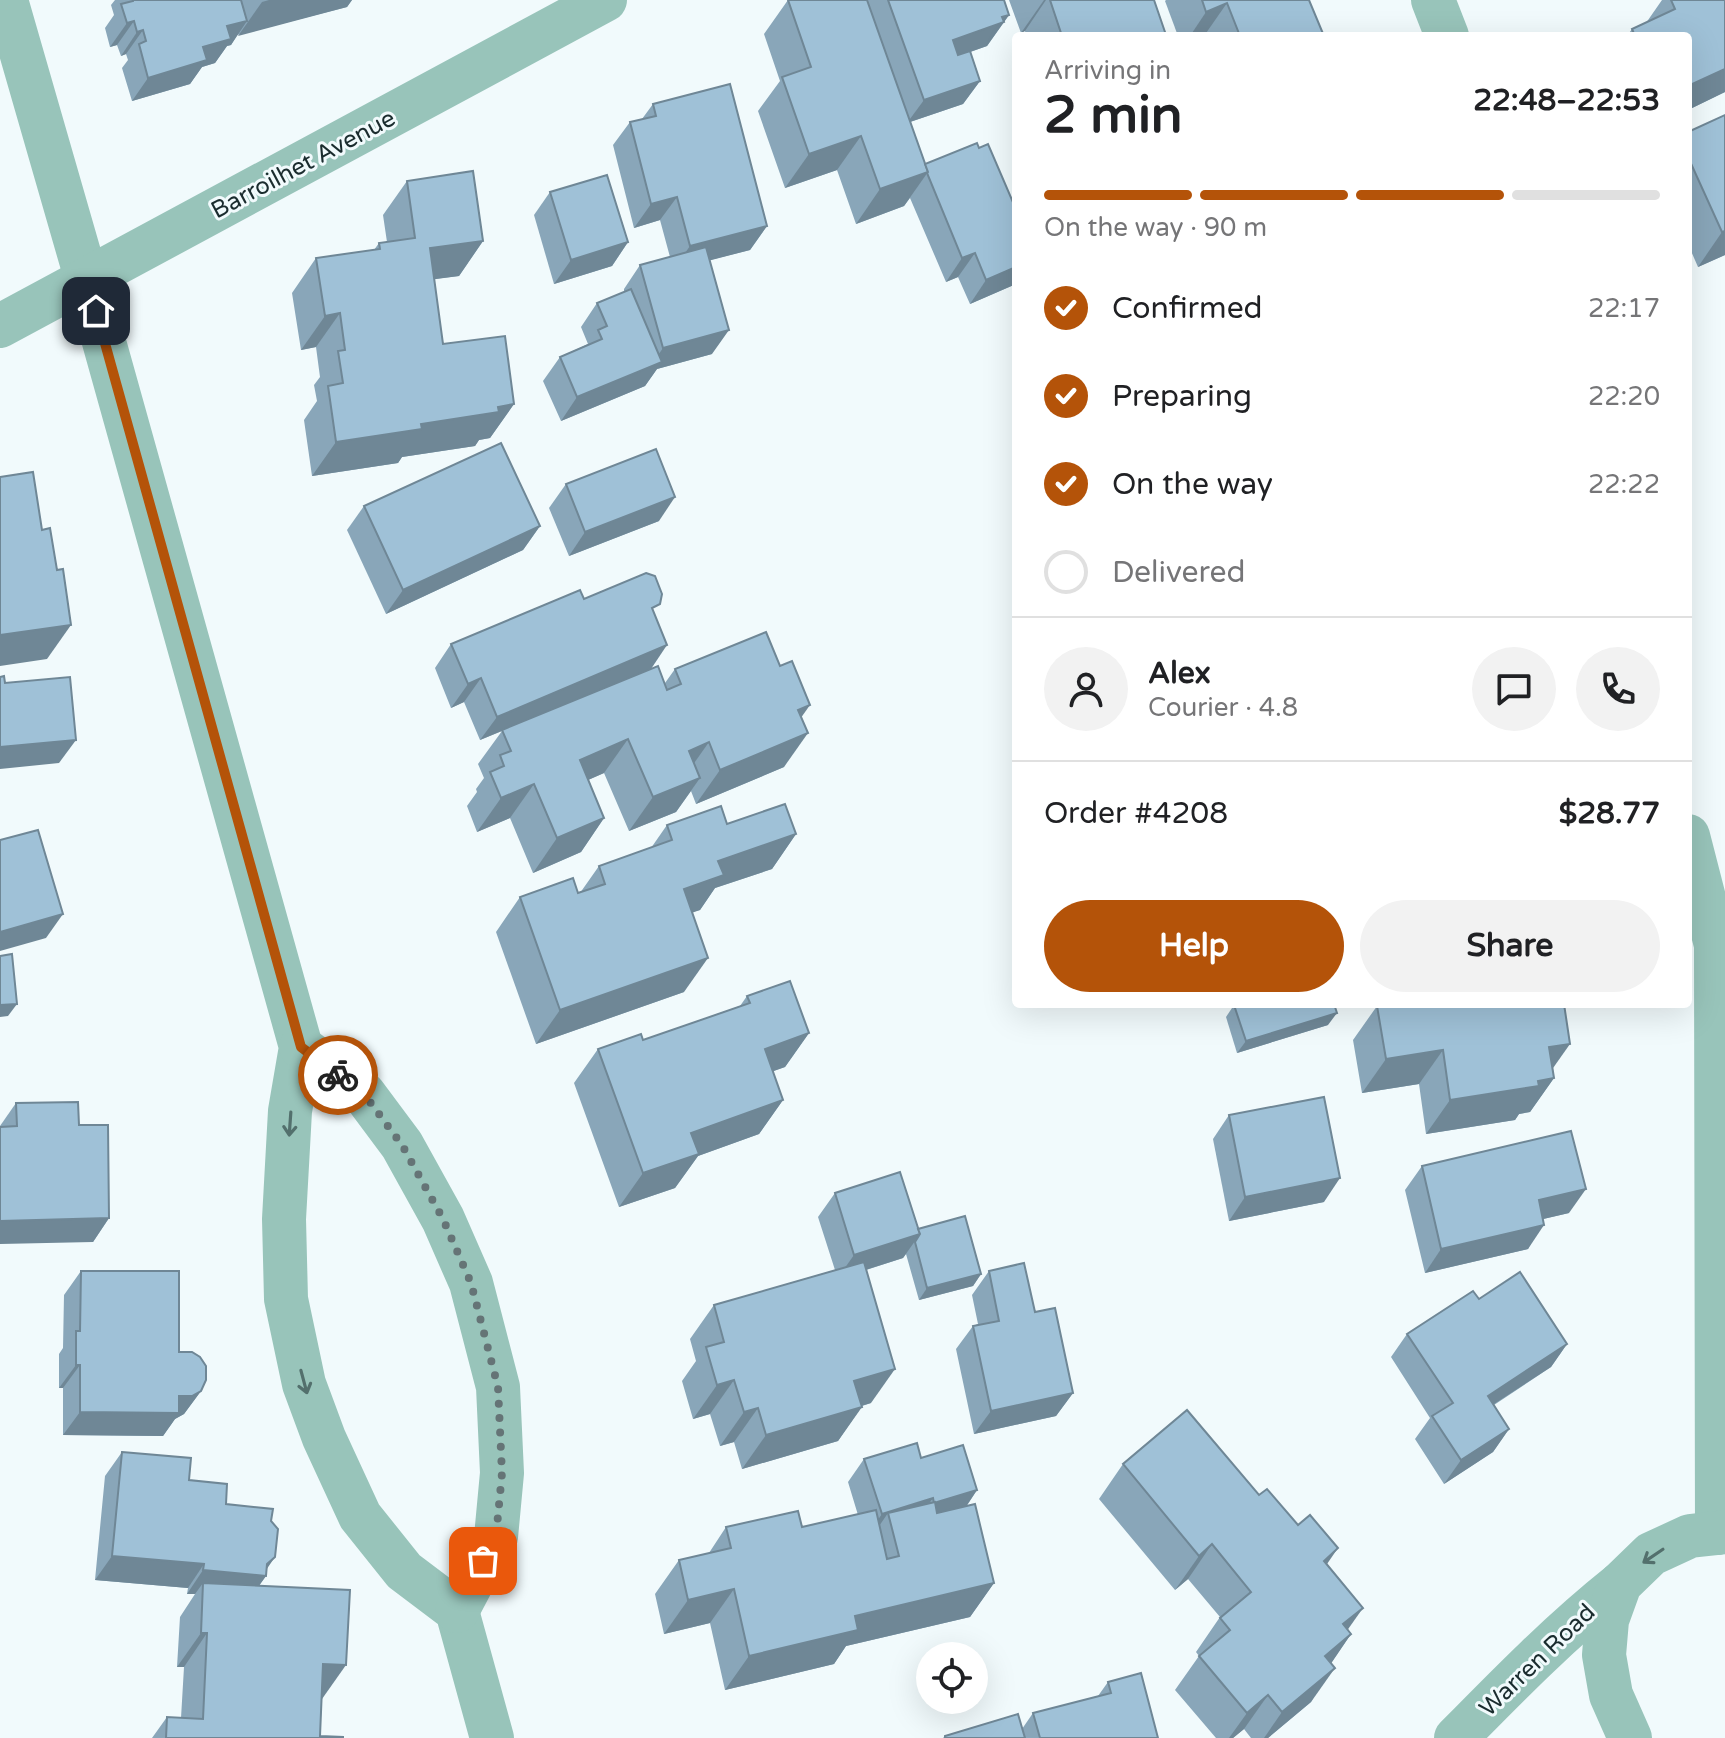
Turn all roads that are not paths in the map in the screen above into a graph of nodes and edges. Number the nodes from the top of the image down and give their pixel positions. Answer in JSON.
{"nodes":[{"id":1,"x":6,"y":0,"type":"edge"},
{"id":2,"x":605,"y":0,"type":"edge"},
{"id":3,"x":1433,"y":0,"type":"edge"},
{"id":4,"x":1445,"y":32,"type":"edge"},
{"id":5,"x":87,"y":281,"type":"junction"},
{"id":6,"x":0,"y":326,"type":"edge"},
{"id":7,"x":1692,"y":850,"type":"edge"},
{"id":8,"x":1720,"y":944,"type":"edge"},
{"id":9,"x":301,"y":1047,"type":"junction"},
{"id":10,"x":1721,"y":1532,"type":"edge"},
{"id":11,"x":1620,"y":1584,"type":"junction"},
{"id":12,"x":457,"y":1611,"type":"junction"},
{"id":13,"x":492,"y":1738,"type":"edge"},
{"id":14,"x":1456,"y":1738,"type":"edge"},
{"id":15,"x":1630,"y":1738,"type":"edge"}],
"edges":[{"from":1,"to":5,"type":"street"},
{"from":2,"to":5,"type":"street","name":"Barroilhet Avenue"},
{"from":3,"to":4,"type":"street"},
{"from":5,"to":6,"type":"street","name":"Barroilhet Avenue"},
{"from":5,"to":9,"type":"street"},
{"from":7,"to":8,"type":"street"},
{"from":8,"to":10,"type":"street"},
{"from":9,"to":12,"type":"street","one_way":true},
{"from":9,"to":12,"type":"street"},
{"from":10,"to":11,"type":"street","name":"Warren Road","one_way":true},
{"from":11,"to":14,"type":"street","name":"Warren Road"},
{"from":11,"to":15,"type":"street","name":"Warren Road"},
{"from":12,"to":13,"type":"street"}]}
